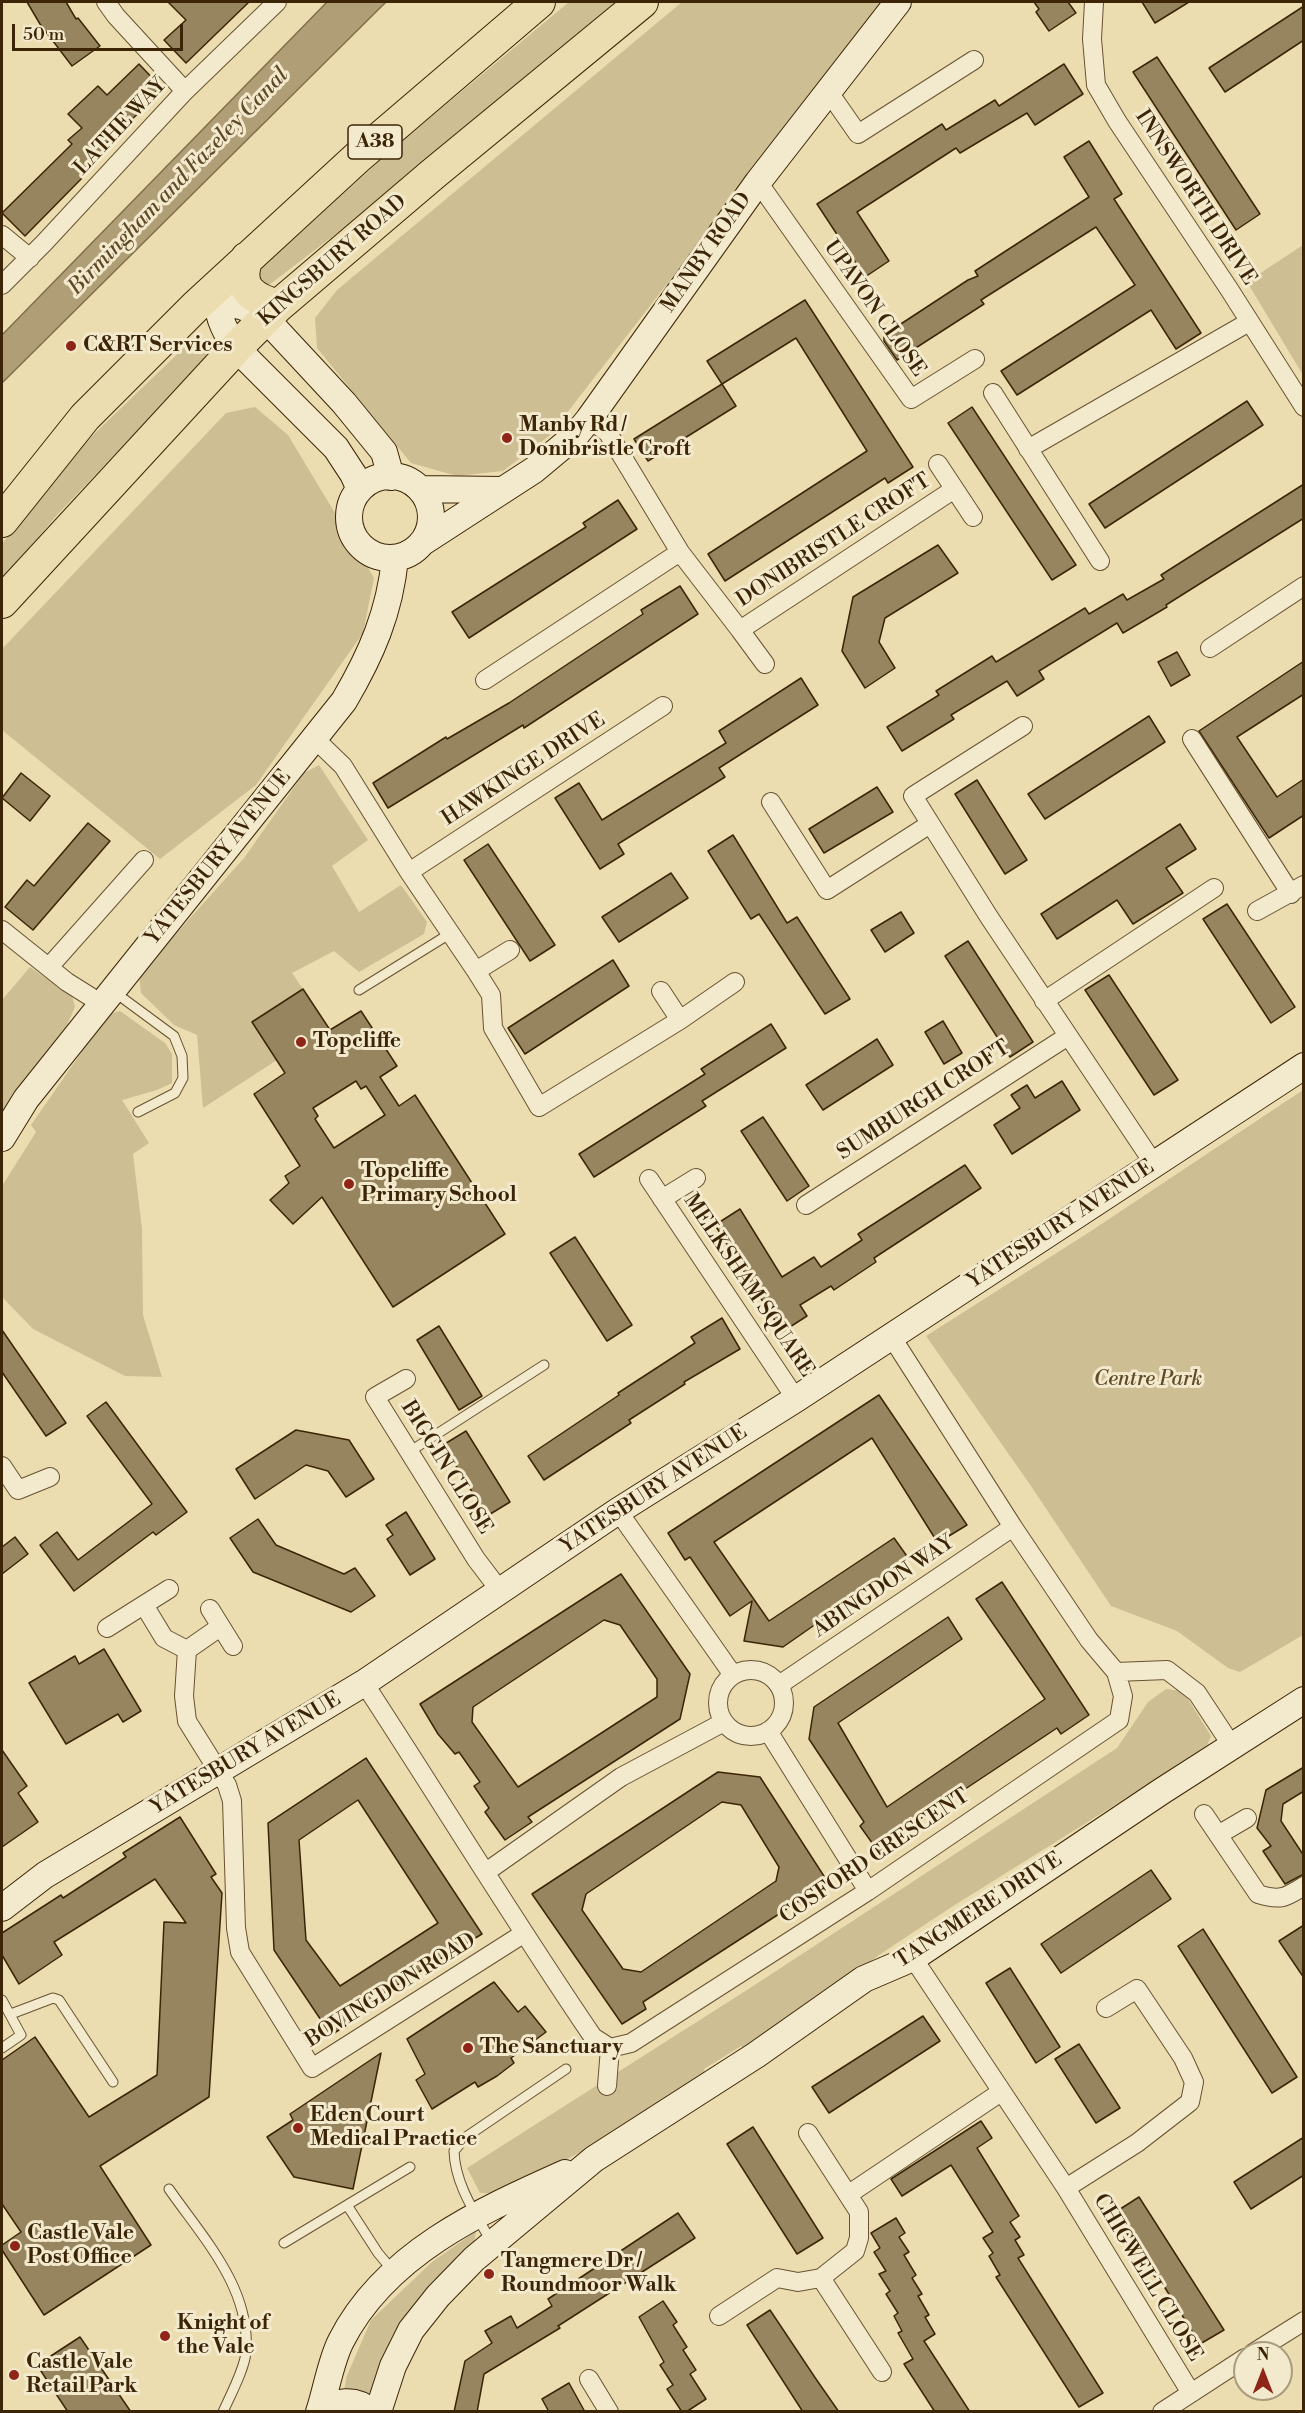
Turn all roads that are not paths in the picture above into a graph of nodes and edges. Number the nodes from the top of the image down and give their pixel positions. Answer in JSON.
{"nodes":[{"id":1,"x":106,"y":2,"type":"edge"},
{"id":2,"x":277,"y":2,"type":"edge"},
{"id":3,"x":540,"y":2,"type":"edge"},
{"id":4,"x":642,"y":2,"type":"edge"},
{"id":5,"x":898,"y":2,"type":"edge"},
{"id":6,"x":1094,"y":2,"type":"edge"},
{"id":7,"x":974,"y":60,"type":"dead end"},
{"id":8,"x":828,"y":90,"type":"junction"},
{"id":9,"x":185,"y":91,"type":"junction"},
{"id":10,"x":758,"y":182,"type":"junction"},
{"id":11,"x":2,"y":235,"type":"edge"},
{"id":12,"x":30,"y":258,"type":"junction"},
{"id":13,"x":247,"y":258,"type":"junction"},
{"id":14,"x":2,"y":285,"type":"edge"},
{"id":15,"x":210,"y":299,"type":"junction"},
{"id":16,"x":272,"y":312,"type":"junction"},
{"id":17,"x":1249,"y":322,"type":"junction"},
{"id":18,"x":237,"y":348,"type":"junction"},
{"id":19,"x":975,"y":359,"type":"dead end"},
{"id":20,"x":993,"y":393,"type":"dead end"},
{"id":21,"x":1304,"y":406,"type":"edge"},
{"id":22,"x":589,"y":419,"type":"junction"},
{"id":23,"x":1028,"y":449,"type":"junction"},
{"id":24,"x":938,"y":464,"type":"dead end"},
{"id":25,"x":392,"y":477,"type":"junction"},
{"id":26,"x":360,"y":489,"type":"junction"},
{"id":27,"x":420,"y":489,"type":"junction"},
{"id":28,"x":503,"y":490,"type":"junction"},
{"id":29,"x":953,"y":490,"type":"junction"},
{"id":30,"x":973,"y":517,"type":"dead end"},
{"id":31,"x":2,"y":521,"type":"edge"},
{"id":32,"x":423,"y":542,"type":"junction"},
{"id":33,"x":680,"y":552,"type":"junction"},
{"id":34,"x":395,"y":558,"type":"junction"},
{"id":35,"x":1100,"y":561,"type":"dead end"},
{"id":36,"x":1304,"y":586,"type":"edge"},
{"id":37,"x":2,"y":602,"type":"edge"},
{"id":38,"x":740,"y":630,"type":"junction"},
{"id":39,"x":1210,"y":648,"type":"dead end"},
{"id":40,"x":765,"y":664,"type":"dead end"},
{"id":41,"x":484,"y":680,"type":"dead end"},
{"id":42,"x":663,"y":706,"type":"dead end"},
{"id":43,"x":1023,"y":726,"type":"dead end"},
{"id":44,"x":315,"y":739,"type":"junction"},
{"id":45,"x":1192,"y":739,"type":"dead end"},
{"id":46,"x":771,"y":801,"type":"dead end"},
{"id":47,"x":930,"y":824,"type":"junction"},
{"id":48,"x":144,"y":860,"type":"dead end"},
{"id":49,"x":409,"y":872,"type":"junction"},
{"id":50,"x":1214,"y":888,"type":"dead end"},
{"id":51,"x":1297,"y":890,"type":"edge"},
{"id":52,"x":1257,"y":911,"type":"dead end"},
{"id":53,"x":2,"y":930,"type":"edge"},
{"id":54,"x":451,"y":933,"type":"junction"},
{"id":55,"x":510,"y":950,"type":"dead end"},
{"id":56,"x":49,"y":967,"type":"junction"},
{"id":57,"x":476,"y":971,"type":"junction"},
{"id":58,"x":735,"y":982,"type":"dead end"},
{"id":59,"x":359,"y":990,"type":"dead end"},
{"id":60,"x":661,"y":991,"type":"dead end"},
{"id":61,"x":107,"y":997,"type":"junction"},
{"id":62,"x":1044,"y":1001,"type":"junction"},
{"id":63,"x":680,"y":1020,"type":"junction"},
{"id":64,"x":1068,"y":1036,"type":"junction"},
{"id":65,"x":1304,"y":1066,"type":"edge"},
{"id":66,"x":138,"y":1112,"type":"dead end"},
{"id":67,"x":2,"y":1138,"type":"edge"},
{"id":68,"x":1154,"y":1164,"type":"junction"},
{"id":69,"x":696,"y":1178,"type":"dead end"},
{"id":70,"x":649,"y":1179,"type":"dead end"},
{"id":71,"x":662,"y":1199,"type":"junction"},
{"id":72,"x":806,"y":1205,"type":"dead end"},
{"id":73,"x":891,"y":1336,"type":"junction"},
{"id":74,"x":544,"y":1365,"type":"dead end"},
{"id":75,"x":406,"y":1379,"type":"dead end"},
{"id":76,"x":796,"y":1399,"type":"junction"},
{"id":77,"x":409,"y":1452,"type":"junction"},
{"id":78,"x":2,"y":1466,"type":"edge"},
{"id":79,"x":50,"y":1478,"type":"dead end"},
{"id":80,"x":618,"y":1511,"type":"junction"},
{"id":81,"x":1013,"y":1527,"type":"junction"},
{"id":82,"x":169,"y":1589,"type":"dead end"},
{"id":83,"x":501,"y":1592,"type":"junction"},
{"id":84,"x":144,"y":1605,"type":"junction"},
{"id":85,"x":210,"y":1609,"type":"dead end"},
{"id":86,"x":220,"y":1627,"type":"junction"},
{"id":87,"x":107,"y":1628,"type":"dead end"},
{"id":88,"x":232,"y":1646,"type":"dead end"},
{"id":89,"x":187,"y":1650,"type":"junction"},
{"id":90,"x":1116,"y":1672,"type":"junction"},
{"id":91,"x":734,"y":1675,"type":"junction"},
{"id":92,"x":364,"y":1683,"type":"junction"},
{"id":93,"x":779,"y":1685,"type":"junction"},
{"id":94,"x":1304,"y":1700,"type":"edge"},
{"id":95,"x":724,"y":1722,"type":"junction"},
{"id":96,"x":768,"y":1731,"type":"junction"},
{"id":97,"x":1232,"y":1746,"type":"junction"},
{"id":98,"x":219,"y":1770,"type":"junction"},
{"id":99,"x":1204,"y":1814,"type":"dead end"},
{"id":100,"x":1248,"y":1818,"type":"dead end"},
{"id":101,"x":1218,"y":1835,"type":"junction"},
{"id":102,"x":486,"y":1872,"type":"junction"},
{"id":103,"x":1304,"y":1886,"type":"edge"},
{"id":104,"x":868,"y":1891,"type":"junction"},
{"id":105,"x":2,"y":1908,"type":"edge"},
{"id":106,"x":523,"y":1934,"type":"junction"},
{"id":107,"x":913,"y":1958,"type":"junction"},
{"id":108,"x":2,"y":2000,"type":"edge"},
{"id":109,"x":1106,"y":2008,"type":"dead end"},
{"id":110,"x":11,"y":2014,"type":"junction"},
{"id":111,"x":2,"y":2048,"type":"edge"},
{"id":112,"x":610,"y":2048,"type":"junction"},
{"id":113,"x":566,"y":2069,"type":"dead end"},
{"id":114,"x":113,"y":2082,"type":"dead end"},
{"id":115,"x":607,"y":2086,"type":"dead end"},
{"id":116,"x":1001,"y":2092,"type":"junction"},
{"id":117,"x":808,"y":2133,"type":"dead end"},
{"id":118,"x":594,"y":2159,"type":"junction"},
{"id":119,"x":410,"y":2167,"type":"dead end"},
{"id":120,"x":1066,"y":2188,"type":"junction"},
{"id":121,"x":169,"y":2189,"type":"dead end"},
{"id":122,"x":849,"y":2194,"type":"junction"},
{"id":123,"x":348,"y":2205,"type":"junction"},
{"id":124,"x":477,"y":2216,"type":"junction"},
{"id":125,"x":284,"y":2243,"type":"dead end"},
{"id":126,"x":493,"y":2244,"type":"junction"},
{"id":127,"x":394,"y":2272,"type":"junction"},
{"id":128,"x":821,"y":2278,"type":"junction"},
{"id":129,"x":719,"y":2316,"type":"dead end"},
{"id":130,"x":1304,"y":2321,"type":"edge"},
{"id":131,"x":1272,"y":2341,"type":"edge"},
{"id":132,"x":1233,"y":2366,"type":"edge"},
{"id":133,"x":882,"y":2372,"type":"dead end"},
{"id":134,"x":589,"y":2379,"type":"dead end"},
{"id":135,"x":1191,"y":2392,"type":"junction"},
{"id":136,"x":223,"y":2412,"type":"edge"},
{"id":137,"x":319,"y":2412,"type":"edge"},
{"id":138,"x":371,"y":2412,"type":"edge"},
{"id":139,"x":378,"y":2412,"type":"edge"},
{"id":140,"x":609,"y":2412,"type":"edge"},
{"id":141,"x":1161,"y":2412,"type":"edge"}],
"edges":[{"from":1,"to":9,"type":"street"},
{"from":2,"to":9,"type":"street","name":"LATHE WAY"},
{"from":3,"to":13,"type":"highway","number":"A38"},
{"from":4,"to":16,"type":"highway","name":"KINGSBURY ROAD","number":"A38"},
{"from":5,"to":8,"type":"street","name":"MANBY ROAD"},
{"from":6,"to":17,"type":"street","name":"INNSWORTH DRIVE"},
{"from":7,"to":8,"type":"street"},
{"from":8,"to":10,"type":"street","name":"MANBY ROAD"},
{"from":9,"to":12,"type":"street","name":"LATHE WAY"},
{"from":10,"to":19,"type":"street","name":"UPAVON CLOSE"},
{"from":10,"to":22,"type":"street","name":"MANBY ROAD"},
{"from":11,"to":12,"type":"street"},
{"from":12,"to":14,"type":"street","name":"LATHE WAY"},
{"from":13,"to":15,"type":"highway","number":"A38"},
{"from":13,"to":16,"type":"highway"},
{"from":15,"to":16,"type":"street"},
{"from":15,"to":18,"type":"street"},
{"from":15,"to":31,"type":"highway","number":"A38"},
{"from":16,"to":18,"type":"highway","name":"KINGSBURY ROAD","number":"A38"},
{"from":16,"to":25,"type":"street"},
{"from":17,"to":21,"type":"street","name":"INNSWORTH DRIVE"},
{"from":17,"to":23,"type":"street"},
{"from":18,"to":26,"type":"street"},
{"from":18,"to":37,"type":"highway","name":"KINGSBURY ROAD","number":"A38"},
{"from":20,"to":23,"type":"street"},
{"from":22,"to":28,"type":"street","name":"MANBY ROAD"},
{"from":22,"to":33,"type":"street","name":"DONIBRISTLE CROFT"},
{"from":23,"to":35,"type":"street"},
{"from":24,"to":29,"type":"street","name":"DONIBRISTLE CROFT"},
{"from":25,"to":26,"type":"street"},
{"from":25,"to":27,"type":"street"},
{"from":26,"to":34,"type":"street"},
{"from":27,"to":28,"type":"street"},
{"from":27,"to":32,"type":"street"},
{"from":28,"to":32,"type":"street","name":"MANBY ROAD"},
{"from":29,"to":30,"type":"street","name":"DONIBRISTLE CROFT"},
{"from":29,"to":38,"type":"street","name":"DONIBRISTLE CROFT"},
{"from":32,"to":34,"type":"street"},
{"from":33,"to":38,"type":"street","name":"DONIBRISTLE CROFT"},
{"from":33,"to":41,"type":"street"},
{"from":34,"to":44,"type":"street","name":"YATESBURY AVENUE"},
{"from":36,"to":39,"type":"street"},
{"from":38,"to":40,"type":"street","name":"DONIBRISTLE CROFT"},
{"from":42,"to":49,"type":"street","name":"HAWKINGE DRIVE"},
{"from":43,"to":47,"type":"street"},
{"from":44,"to":49,"type":"street"},
{"from":44,"to":61,"type":"street","name":"YATESBURY AVENUE"},
{"from":45,"to":51,"type":"street"},
{"from":46,"to":47,"type":"street"},
{"from":47,"to":62,"type":"street"},
{"from":48,"to":56,"type":"street"},
{"from":49,"to":54,"type":"street"},
{"from":50,"to":62,"type":"street"},
{"from":51,"to":52,"type":"street"},
{"from":53,"to":56,"type":"street"},
{"from":54,"to":57,"type":"street"},
{"from":54,"to":59,"type":"lane"},
{"from":55,"to":57,"type":"street"},
{"from":56,"to":61,"type":"street"},
{"from":57,"to":63,"type":"street"},
{"from":58,"to":63,"type":"street"},
{"from":60,"to":63,"type":"street"},
{"from":61,"to":66,"type":"lane"},
{"from":61,"to":67,"type":"street","name":"YATESBURY AVENUE"},
{"from":62,"to":64,"type":"street"},
{"from":64,"to":68,"type":"street"},
{"from":64,"to":72,"type":"street","name":"SUMBURGH CROFT"},
{"from":65,"to":68,"type":"street","name":"YATESBURY AVENUE"},
{"from":68,"to":73,"type":"street","name":"YATESBURY AVENUE"},
{"from":69,"to":71,"type":"street","name":"MELKSHAM SQUARE"},
{"from":70,"to":71,"type":"street","name":"MELKSHAM SQUARE"},
{"from":71,"to":76,"type":"street","name":"MELKSHAM SQUARE"},
{"from":73,"to":76,"type":"street","name":"YATESBURY AVENUE"},
{"from":73,"to":81,"type":"street","name":"COSFORD CRESCENT"},
{"from":74,"to":77,"type":"lane"},
{"from":75,"to":77,"type":"street","name":"BIGGIN CLOSE"},
{"from":76,"to":80,"type":"street","name":"YATESBURY AVENUE"},
{"from":77,"to":83,"type":"street","name":"BIGGIN CLOSE"},
{"from":78,"to":79,"type":"street"},
{"from":80,"to":83,"type":"street","name":"YATESBURY AVENUE"},
{"from":80,"to":91,"type":"street"},
{"from":81,"to":90,"type":"street","name":"COSFORD CRESCENT"},
{"from":81,"to":93,"type":"street","name":"ABINGDON WAY"},
{"from":82,"to":84,"type":"street"},
{"from":83,"to":92,"type":"street","name":"YATESBURY AVENUE"},
{"from":84,"to":87,"type":"street"},
{"from":84,"to":89,"type":"street"},
{"from":85,"to":86,"type":"street"},
{"from":86,"to":88,"type":"street"},
{"from":86,"to":89,"type":"street"},
{"from":89,"to":98,"type":"street"},
{"from":90,"to":97,"type":"street"},
{"from":90,"to":104,"type":"street","name":"COSFORD CRESCENT"},
{"from":91,"to":93,"type":"street"},
{"from":91,"to":95,"type":"street"},
{"from":92,"to":98,"type":"street","name":"YATESBURY AVENUE"},
{"from":92,"to":102,"type":"street"},
{"from":93,"to":96,"type":"street"},
{"from":94,"to":97,"type":"street","name":"TANGMERE DRIVE"},
{"from":95,"to":96,"type":"street"},
{"from":95,"to":102,"type":"street"},
{"from":96,"to":104,"type":"street"},
{"from":97,"to":107,"type":"street","name":"TANGMERE DRIVE"},
{"from":98,"to":105,"type":"street","name":"YATESBURY AVENUE"},
{"from":98,"to":106,"type":"street","name":"BOVINGDON ROAD"},
{"from":99,"to":101,"type":"street"},
{"from":100,"to":101,"type":"street"},
{"from":101,"to":103,"type":"street"},
{"from":102,"to":106,"type":"street"},
{"from":104,"to":112,"type":"street","name":"COSFORD CRESCENT"},
{"from":106,"to":112,"type":"street"},
{"from":107,"to":116,"type":"street","name":"CHIGWELL CLOSE"},
{"from":107,"to":118,"type":"street","name":"TANGMERE DRIVE"},
{"from":108,"to":110,"type":"lane"},
{"from":109,"to":120,"type":"street","name":"CHIGWELL CLOSE"},
{"from":110,"to":111,"type":"lane"},
{"from":110,"to":114,"type":"lane"},
{"from":112,"to":115,"type":"street"},
{"from":113,"to":124,"type":"lane"},
{"from":116,"to":120,"type":"street","name":"CHIGWELL CLOSE"},
{"from":116,"to":122,"type":"street"},
{"from":117,"to":122,"type":"street"},
{"from":118,"to":124,"type":"street","name":"TANGMERE DRIVE"},
{"from":118,"to":126,"type":"street","name":"TANGMERE DRIVE"},
{"from":119,"to":123,"type":"lane"},
{"from":120,"to":135,"type":"street","name":"CHIGWELL CLOSE"},
{"from":121,"to":136,"type":"lane"},
{"from":122,"to":128,"type":"street"},
{"from":123,"to":125,"type":"lane"},
{"from":123,"to":127,"type":"lane"},
{"from":124,"to":126,"type":"lane"},
{"from":124,"to":127,"type":"street","name":"TANGMERE DRIVE"},
{"from":126,"to":139,"type":"street","name":"TANGMERE DRIVE"},
{"from":127,"to":137,"type":"street","name":"TANGMERE DRIVE"},
{"from":128,"to":129,"type":"street"},
{"from":128,"to":133,"type":"street"},
{"from":130,"to":131,"type":"street"},
{"from":132,"to":135,"type":"street","name":"CHIGWELL CLOSE"},
{"from":134,"to":140,"type":"street"},
{"from":135,"to":141,"type":"street","name":"CHIGWELL CLOSE"},
{"from":137,"to":138,"type":"street"}]}
